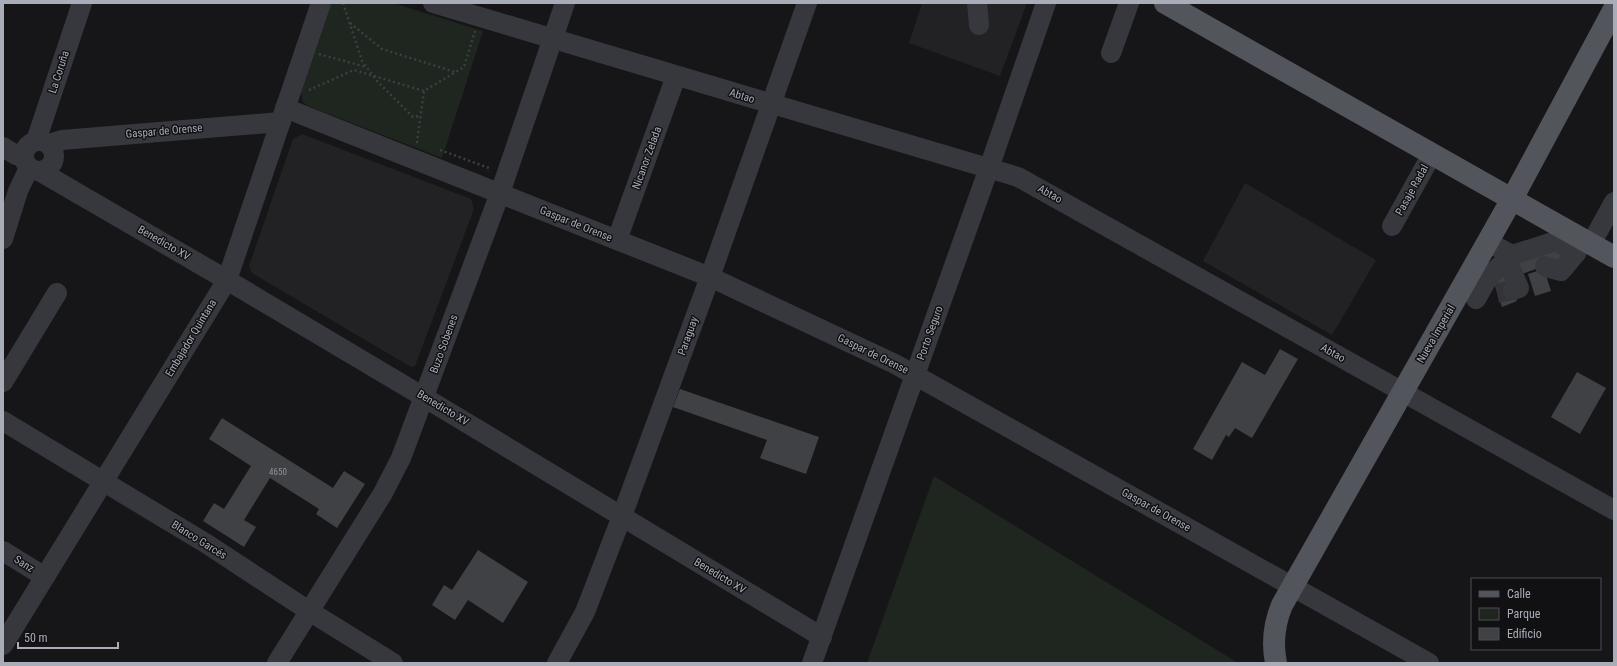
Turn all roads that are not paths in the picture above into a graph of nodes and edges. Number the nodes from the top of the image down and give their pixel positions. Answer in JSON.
{"nodes":[{"id":1,"x":82,"y":3,"type":"edge"},
{"id":2,"x":321,"y":3,"type":"edge"},
{"id":3,"x":433,"y":3,"type":"edge"},
{"id":4,"x":565,"y":3,"type":"edge"},
{"id":5,"x":807,"y":3,"type":"edge"},
{"id":6,"x":977,"y":3,"type":"edge"},
{"id":7,"x":1046,"y":3,"type":"edge"},
{"id":8,"x":1129,"y":3,"type":"edge"},
{"id":9,"x":1165,"y":3,"type":"edge"},
{"id":10,"x":1614,"y":9,"type":"edge"},
{"id":11,"x":979,"y":25,"type":"dead end"},
{"id":12,"x":553,"y":40,"type":"junction"},
{"id":13,"x":1111,"y":53,"type":"dead end"},
{"id":14,"x":676,"y":76,"type":"junction"},
{"id":15,"x":771,"y":104,"type":"junction"},
{"id":16,"x":285,"y":108,"type":"junction"},
{"id":17,"x":3,"y":147,"type":"edge"},
{"id":18,"x":1432,"y":154,"type":"junction"},
{"id":19,"x":39,"y":157,"type":"junction"},
{"id":20,"x":989,"y":168,"type":"junction"},
{"id":21,"x":491,"y":190,"type":"junction"},
{"id":22,"x":1512,"y":199,"type":"junction"},
{"id":23,"x":1614,"y":202,"type":"edge"},
{"id":24,"x":1392,"y":226,"type":"dead end"},
{"id":25,"x":3,"y":239,"type":"edge"},
{"id":26,"x":617,"y":240,"type":"junction"},
{"id":27,"x":1488,"y":242,"type":"junction"},
{"id":28,"x":1583,"y":245,"type":"junction"},
{"id":29,"x":1614,"y":257,"type":"edge"},
{"id":30,"x":1509,"y":275,"type":"junction"},
{"id":31,"x":710,"y":277,"type":"junction"},
{"id":32,"x":227,"y":280,"type":"junction"},
{"id":33,"x":57,"y":293,"type":"dead end"},
{"id":34,"x":1468,"y":295,"type":"junction"},
{"id":35,"x":915,"y":375,"type":"junction"},
{"id":36,"x":3,"y":382,"type":"edge"},
{"id":37,"x":1403,"y":392,"type":"junction"},
{"id":38,"x":424,"y":397,"type":"junction"},
{"id":39,"x":3,"y":421,"type":"edge"},
{"id":40,"x":104,"y":481,"type":"junction"},
{"id":41,"x":1614,"y":510,"type":"edge"},
{"id":42,"x":622,"y":516,"type":"junction"},
{"id":43,"x":3,"y":552,"type":"edge"},
{"id":44,"x":45,"y":577,"type":"junction"},
{"id":45,"x":1292,"y":586,"type":"junction"},
{"id":46,"x":309,"y":611,"type":"junction"},
{"id":47,"x":822,"y":637,"type":"junction"},
{"id":48,"x":3,"y":645,"type":"edge"},
{"id":49,"x":277,"y":663,"type":"edge"},
{"id":50,"x":393,"y":663,"type":"edge"},
{"id":51,"x":557,"y":663,"type":"edge"},
{"id":52,"x":812,"y":663,"type":"edge"},
{"id":53,"x":1276,"y":663,"type":"edge"},
{"id":54,"x":1430,"y":663,"type":"edge"}],
"edges":[{"from":1,"to":19,"type":"street","name":"La Coruña"},
{"from":2,"to":16,"type":"street","name":"Embajador Quintana"},
{"from":3,"to":12,"type":"street","name":"Abtao"},
{"from":4,"to":12,"type":"street","name":"Buzo Sobenes"},
{"from":5,"to":15,"type":"street","name":"Paraguay"},
{"from":6,"to":11,"type":"street"},
{"from":7,"to":20,"type":"street","name":"Porto Seguro"},
{"from":8,"to":13,"type":"street"},
{"from":9,"to":18,"type":"main road"},
{"from":10,"to":22,"type":"main road","name":"Nueva Imperial"},
{"from":12,"to":14,"type":"street","name":"Abtao"},
{"from":12,"to":21,"type":"street","name":"Buzo Sobenes"},
{"from":14,"to":15,"type":"street","name":"Abtao"},
{"from":14,"to":26,"type":"street","name":"Nicanor Zelada"},
{"from":15,"to":20,"type":"street","name":"Abtao"},
{"from":15,"to":31,"type":"street","name":"Paraguay"},
{"from":16,"to":19,"type":"street","name":"Gaspar de Orense"},
{"from":16,"to":21,"type":"street","name":"Gaspar de Orense"},
{"from":16,"to":32,"type":"street","name":"Embajador Quintana"},
{"from":17,"to":19,"type":"street","name":"Benedicto XV"},
{"from":18,"to":22,"type":"main road"},
{"from":18,"to":24,"type":"street","name":"Pasaje Radal"},
{"from":19,"to":25,"type":"street","name":"La Coruña"},
{"from":19,"to":32,"type":"street","name":"Benedicto XV"},
{"from":20,"to":35,"type":"street","name":"Porto Seguro"},
{"from":20,"to":37,"type":"street","name":"Abtao"},
{"from":21,"to":26,"type":"street","name":"Gaspar de Orense"},
{"from":21,"to":38,"type":"street","name":"Buzo Sobenes"},
{"from":22,"to":27,"type":"main road","name":"Nueva Imperial"},
{"from":22,"to":28,"type":"main road"},
{"from":23,"to":28,"type":"street"},
{"from":26,"to":31,"type":"street","name":"Gaspar de Orense"},
{"from":27,"to":30,"type":"street"},
{"from":27,"to":34,"type":"main road","name":"Nueva Imperial"},
{"from":28,"to":29,"type":"main road"},
{"from":28,"to":30,"type":"street"},
{"from":30,"to":34,"type":"street"},
{"from":30,"to":34,"type":"street"},
{"from":31,"to":35,"type":"street","name":"Gaspar de Orense"},
{"from":31,"to":42,"type":"street","name":"Paraguay"},
{"from":32,"to":38,"type":"street","name":"Benedicto XV"},
{"from":32,"to":40,"type":"street","name":"Embajador Quintana"},
{"from":33,"to":36,"type":"street"},
{"from":34,"to":37,"type":"main road","name":"Nueva Imperial"},
{"from":35,"to":45,"type":"street","name":"Gaspar de Orense"},
{"from":35,"to":47,"type":"street","name":"Porto Seguro"},
{"from":37,"to":41,"type":"street","name":"Abtao"},
{"from":37,"to":45,"type":"main road","name":"Nueva Imperial"},
{"from":38,"to":42,"type":"street","name":"Benedicto XV"},
{"from":38,"to":46,"type":"street","name":"Buzo Sobenes"},
{"from":39,"to":40,"type":"street","name":"Blanco Garcés"},
{"from":40,"to":44,"type":"street","name":"Embajador Quintana"},
{"from":40,"to":46,"type":"street","name":"Blanco Garcés"},
{"from":42,"to":47,"type":"street","name":"Benedicto XV"},
{"from":42,"to":51,"type":"street","name":"Paraguay"},
{"from":43,"to":44,"type":"street","name":"Sanz"},
{"from":44,"to":48,"type":"street","name":"Embajador Quintana"},
{"from":45,"to":53,"type":"main road","name":"Nueva Imperial"},
{"from":45,"to":54,"type":"street","name":"Gaspar de Orense"},
{"from":46,"to":49,"type":"street","name":"Buzo Sobenes"},
{"from":46,"to":50,"type":"street","name":"Blanco Garcés"},
{"from":47,"to":52,"type":"street","name":"Porto Seguro"}]}
